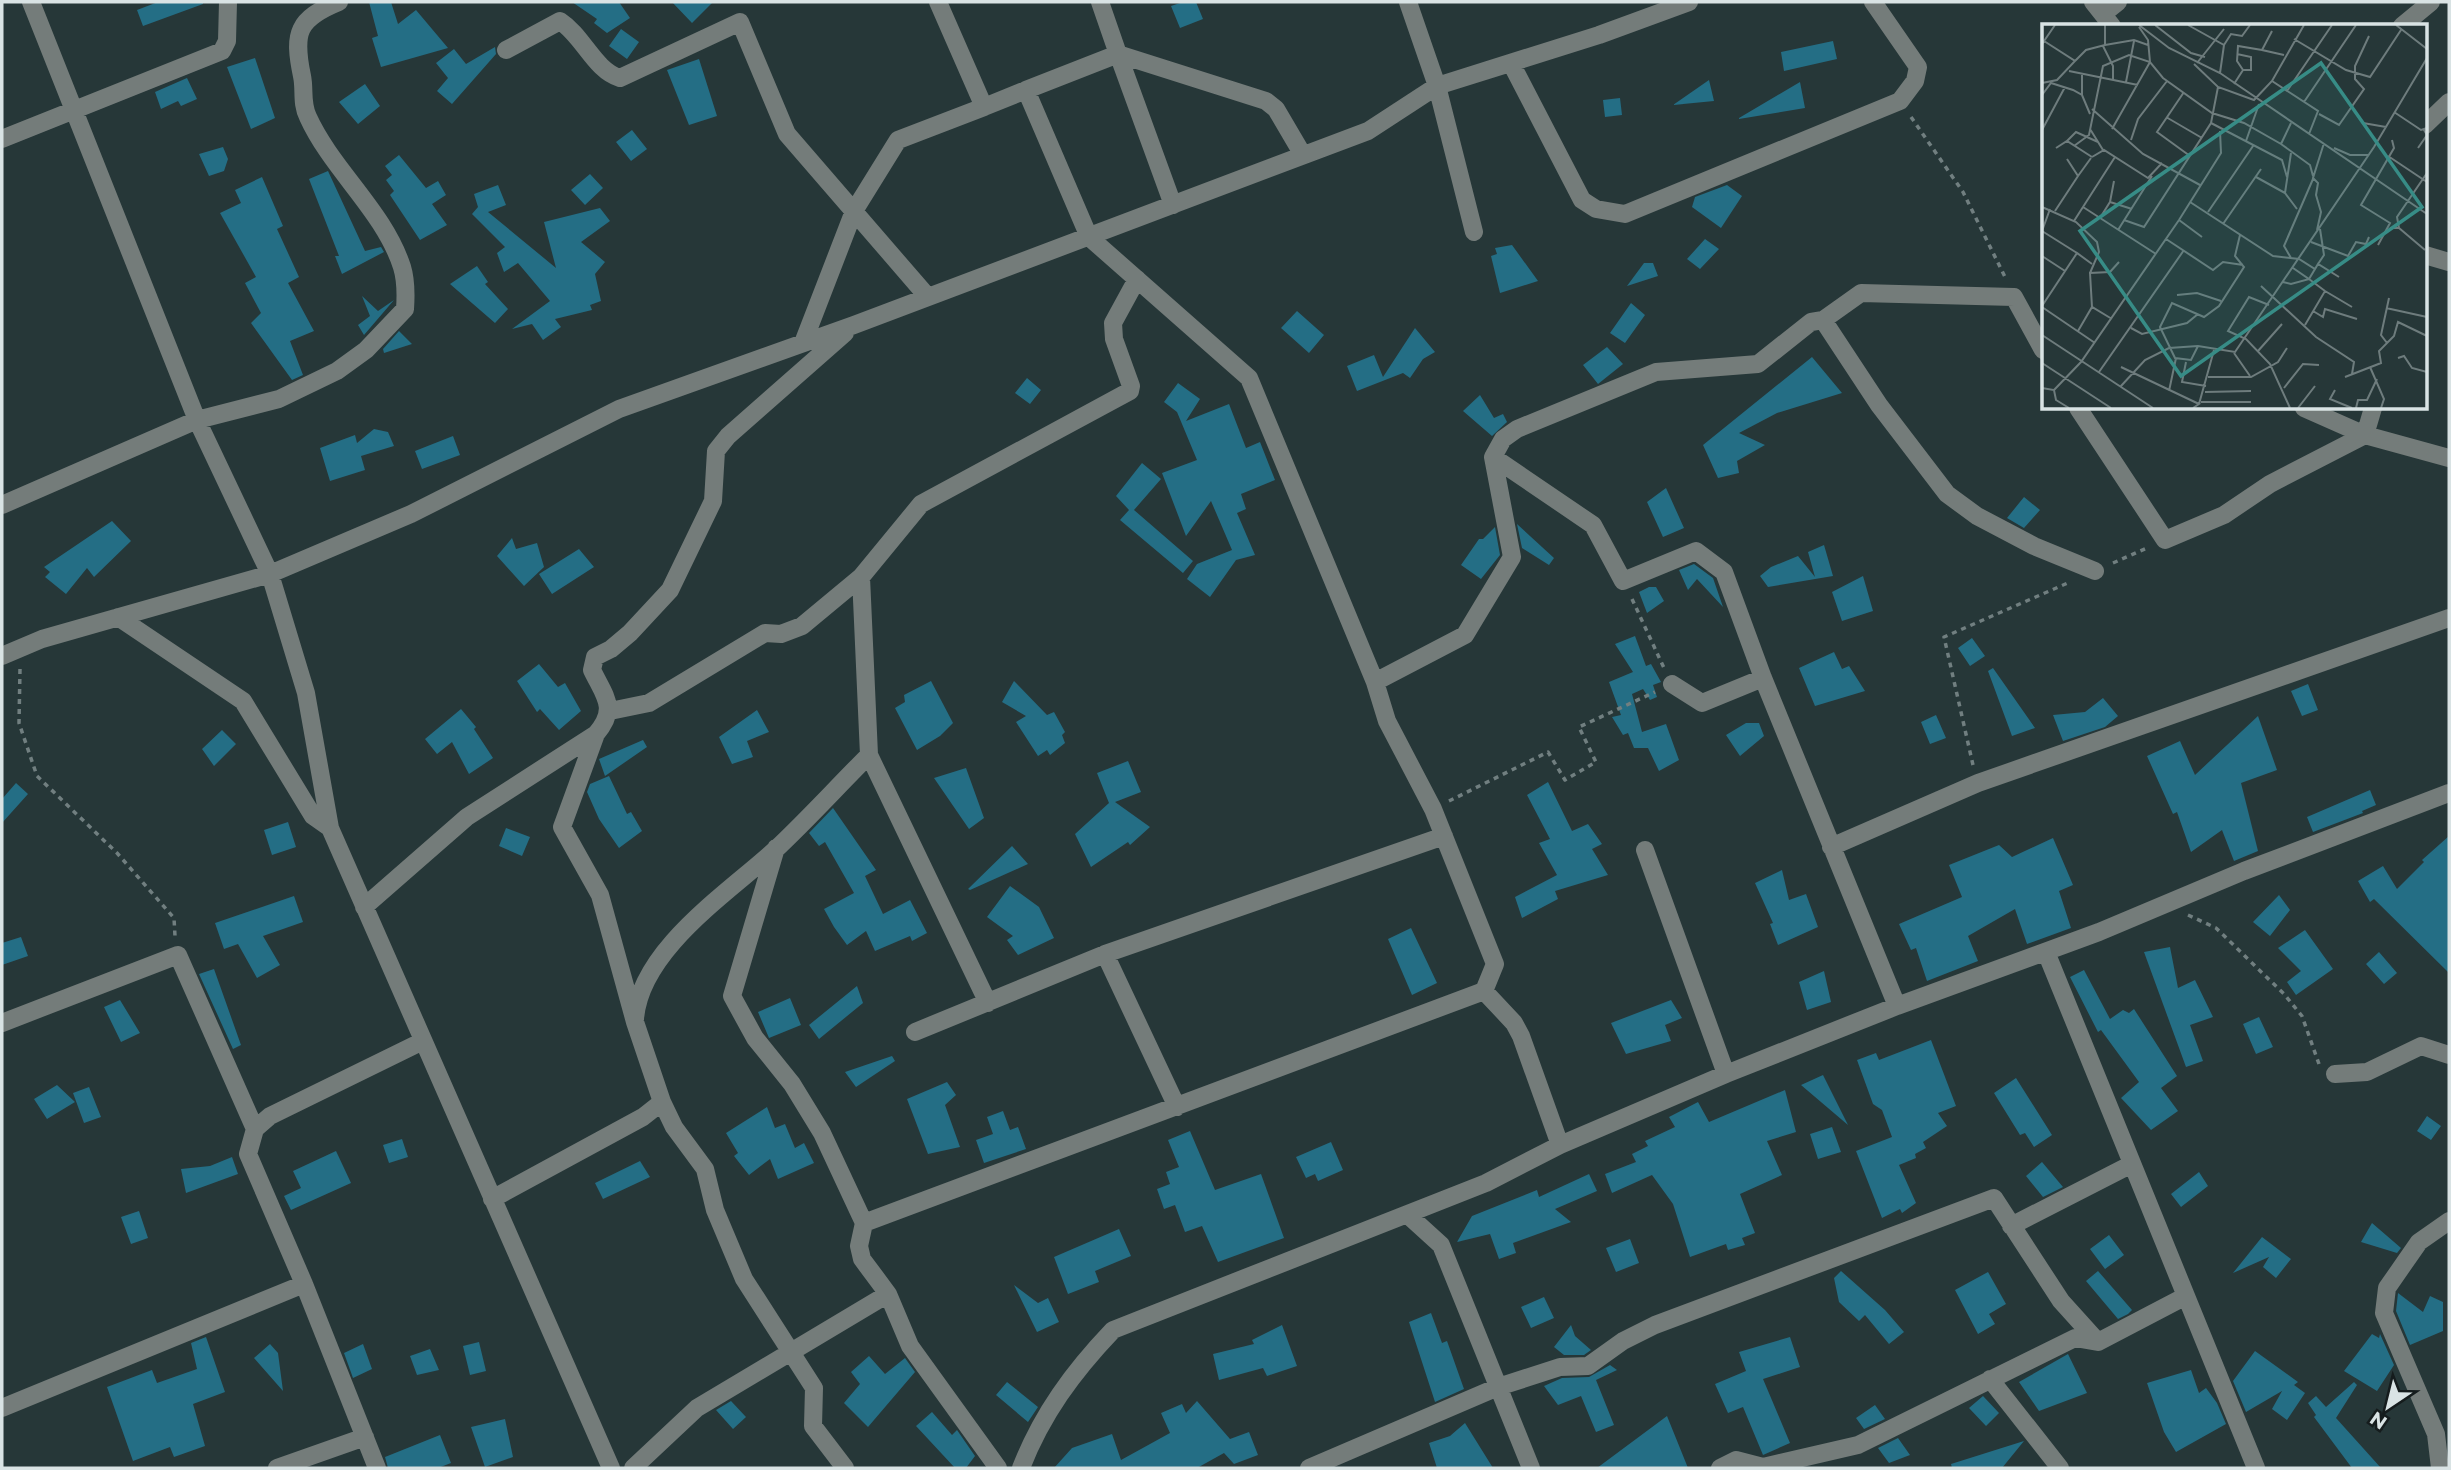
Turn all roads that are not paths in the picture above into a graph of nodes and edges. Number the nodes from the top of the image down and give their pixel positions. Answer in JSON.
{"nodes":[{"id":1,"x":31,"y":2,"type":"edge"},
{"id":2,"x":228,"y":2,"type":"edge"},
{"id":3,"x":939,"y":2,"type":"edge"},
{"id":4,"x":1100,"y":2,"type":"edge"},
{"id":5,"x":1408,"y":2,"type":"edge"},
{"id":6,"x":1689,"y":2,"type":"edge"},
{"id":7,"x":1873,"y":2,"type":"edge"},
{"id":8,"x":2118,"y":2,"type":"edge"},
{"id":9,"x":2431,"y":2,"type":"edge"},
{"id":10,"x":325,"y":4,"type":"edge"},
{"id":11,"x":2103,"y":14,"type":"edge"},
{"id":12,"x":2404,"y":24,"type":"edge"},
{"id":13,"x":506,"y":50,"type":"dead end"},
{"id":14,"x":1118,"y":54,"type":"junction"},
{"id":15,"x":1511,"y":63,"type":"junction"},
{"id":16,"x":1437,"y":86,"type":"junction"},
{"id":17,"x":1026,"y":90,"type":"junction"},
{"id":18,"x":2449,"y":102,"type":"edge"},
{"id":19,"x":984,"y":107,"type":"junction"},
{"id":20,"x":72,"y":112,"type":"junction"},
{"id":21,"x":2426,"y":124,"type":"edge"},
{"id":22,"x":2,"y":139,"type":"edge"},
{"id":23,"x":1303,"y":155,"type":"junction"},
{"id":24,"x":1173,"y":205,"type":"junction"},
{"id":25,"x":854,"y":211,"type":"junction"},
{"id":26,"x":1474,"y":232,"type":"dead end"},
{"id":27,"x":1089,"y":237,"type":"junction"},
{"id":28,"x":2426,"y":256,"type":"edge"},
{"id":29,"x":2449,"y":262,"type":"edge"},
{"id":30,"x":1137,"y":279,"type":"junction"},
{"id":31,"x":928,"y":296,"type":"junction"},
{"id":32,"x":1823,"y":320,"type":"junction"},
{"id":33,"x":854,"y":325,"type":"junction"},
{"id":34,"x":803,"y":343,"type":"junction"},
{"id":35,"x":2042,"y":346,"type":"edge"},
{"id":36,"x":2079,"y":410,"type":"edge"},
{"id":37,"x":2309,"y":410,"type":"edge"},
{"id":38,"x":2372,"y":410,"type":"edge"},
{"id":39,"x":197,"y":420,"type":"junction"},
{"id":40,"x":2365,"y":435,"type":"junction"},
{"id":41,"x":1493,"y":457,"type":"junction"},
{"id":42,"x":2449,"y":458,"type":"edge"},
{"id":43,"x":2,"y":505,"type":"edge"},
{"id":44,"x":2095,"y":571,"type":"road end"},
{"id":45,"x":270,"y":574,"type":"junction"},
{"id":46,"x":861,"y":578,"type":"junction"},
{"id":47,"x":118,"y":617,"type":"junction"},
{"id":48,"x":2449,"y":618,"type":"edge"},
{"id":49,"x":2,"y":656,"type":"edge"},
{"id":50,"x":1763,"y":678,"type":"junction"},
{"id":51,"x":1376,"y":682,"type":"junction"},
{"id":52,"x":1672,"y":684,"type":"road end"},
{"id":53,"x":610,"y":711,"type":"junction"},
{"id":54,"x":596,"y":734,"type":"junction"},
{"id":55,"x":869,"y":755,"type":"junction"},
{"id":56,"x":2449,"y":793,"type":"edge"},
{"id":57,"x":330,"y":828,"type":"junction"},
{"id":58,"x":1444,"y":836,"type":"junction"},
{"id":59,"x":1831,"y":847,"type":"junction"},
{"id":60,"x":776,"y":849,"type":"junction"},
{"id":61,"x":1645,"y":850,"type":"dead end"},
{"id":62,"x":365,"y":907,"type":"junction"},
{"id":63,"x":2046,"y":952,"type":"junction"},
{"id":64,"x":1105,"y":954,"type":"junction"},
{"id":65,"x":1484,"y":991,"type":"junction"},
{"id":66,"x":988,"y":1003,"type":"junction"},
{"id":67,"x":1897,"y":1006,"type":"junction"},
{"id":68,"x":635,"y":1022,"type":"junction"},
{"id":69,"x":2,"y":1023,"type":"edge"},
{"id":70,"x":915,"y":1032,"type":"dead end"},
{"id":71,"x":423,"y":1041,"type":"junction"},
{"id":72,"x":2449,"y":1055,"type":"edge"},
{"id":73,"x":1726,"y":1074,"type":"junction"},
{"id":74,"x":2335,"y":1074,"type":"road end"},
{"id":75,"x":662,"y":1102,"type":"junction"},
{"id":76,"x":1177,"y":1107,"type":"junction"},
{"id":77,"x":255,"y":1129,"type":"junction"},
{"id":78,"x":1560,"y":1145,"type":"junction"},
{"id":79,"x":2132,"y":1164,"type":"junction"},
{"id":80,"x":492,"y":1199,"type":"junction"},
{"id":81,"x":1408,"y":1215,"type":"junction"},
{"id":82,"x":2449,"y":1222,"type":"edge"},
{"id":83,"x":864,"y":1223,"type":"junction"},
{"id":84,"x":2011,"y":1226,"type":"junction"},
{"id":85,"x":304,"y":1284,"type":"junction"},
{"id":86,"x":888,"y":1294,"type":"junction"},
{"id":87,"x":2186,"y":1296,"type":"junction"},
{"id":88,"x":2098,"y":1342,"type":"junction"},
{"id":89,"x":793,"y":1351,"type":"junction"},
{"id":90,"x":1990,"y":1379,"type":"junction"},
{"id":91,"x":1498,"y":1387,"type":"junction"},
{"id":92,"x":2,"y":1408,"type":"edge"},
{"id":93,"x":365,"y":1437,"type":"junction"},
{"id":94,"x":1343,"y":1461,"type":"edge"},
{"id":95,"x":2253,"y":1467,"type":"edge"},
{"id":96,"x":277,"y":1468,"type":"edge"},
{"id":97,"x":377,"y":1468,"type":"edge"},
{"id":98,"x":611,"y":1468,"type":"edge"},
{"id":99,"x":633,"y":1468,"type":"edge"},
{"id":100,"x":845,"y":1468,"type":"edge"},
{"id":101,"x":998,"y":1468,"type":"edge"},
{"id":102,"x":1021,"y":1468,"type":"edge"},
{"id":103,"x":1309,"y":1468,"type":"edge"},
{"id":104,"x":1531,"y":1468,"type":"edge"},
{"id":105,"x":1720,"y":1468,"type":"edge"},
{"id":106,"x":2060,"y":1468,"type":"edge"},
{"id":107,"x":2440,"y":1468,"type":"edge"}],
"edges":[{"from":1,"to":20,"type":"street"},
{"from":2,"to":20,"type":"street"},
{"from":3,"to":19,"type":"street"},
{"from":4,"to":14,"type":"street"},
{"from":5,"to":16,"type":"street"},
{"from":6,"to":15,"type":"street"},
{"from":7,"to":15,"type":"street"},
{"from":8,"to":11,"type":"street"},
{"from":9,"to":12,"type":"street"},
{"from":10,"to":39,"type":"street"},
{"from":13,"to":25,"type":"street"},
{"from":14,"to":17,"type":"street"},
{"from":14,"to":23,"type":"street"},
{"from":14,"to":24,"type":"street"},
{"from":15,"to":16,"type":"street"},
{"from":16,"to":23,"type":"street"},
{"from":16,"to":26,"type":"street"},
{"from":17,"to":19,"type":"street"},
{"from":17,"to":27,"type":"street"},
{"from":18,"to":21,"type":"street"},
{"from":19,"to":25,"type":"street"},
{"from":20,"to":22,"type":"street"},
{"from":20,"to":39,"type":"street"},
{"from":23,"to":24,"type":"street"},
{"from":24,"to":27,"type":"street"},
{"from":25,"to":31,"type":"street"},
{"from":25,"to":34,"type":"street"},
{"from":27,"to":30,"type":"street"},
{"from":27,"to":31,"type":"street"},
{"from":28,"to":29,"type":"street"},
{"from":30,"to":46,"type":"street"},
{"from":30,"to":51,"type":"street"},
{"from":31,"to":33,"type":"street"},
{"from":32,"to":35,"type":"street"},
{"from":32,"to":41,"type":"street"},
{"from":32,"to":44,"type":"street"},
{"from":33,"to":34,"type":"street"},
{"from":33,"to":53,"type":"street"},
{"from":34,"to":45,"type":"street"},
{"from":36,"to":40,"type":"street"},
{"from":37,"to":40,"type":"street"},
{"from":38,"to":40,"type":"street"},
{"from":39,"to":43,"type":"street"},
{"from":39,"to":45,"type":"street"},
{"from":40,"to":42,"type":"street"},
{"from":41,"to":50,"type":"street"},
{"from":41,"to":51,"type":"street"},
{"from":45,"to":47,"type":"street"},
{"from":45,"to":57,"type":"street"},
{"from":46,"to":53,"type":"street"},
{"from":46,"to":55,"type":"street"},
{"from":47,"to":49,"type":"street"},
{"from":47,"to":57,"type":"street"},
{"from":48,"to":59,"type":"street"},
{"from":50,"to":52,"type":"street"},
{"from":50,"to":59,"type":"street"},
{"from":51,"to":58,"type":"street"},
{"from":53,"to":54,"type":"street"},
{"from":54,"to":62,"type":"street"},
{"from":54,"to":68,"type":"street"},
{"from":55,"to":60,"type":"street"},
{"from":55,"to":66,"type":"street"},
{"from":56,"to":63,"type":"street"},
{"from":57,"to":62,"type":"street"},
{"from":58,"to":64,"type":"street"},
{"from":58,"to":65,"type":"street"},
{"from":59,"to":67,"type":"street"},
{"from":60,"to":68,"type":"street"},
{"from":60,"to":83,"type":"street"},
{"from":61,"to":73,"type":"street"},
{"from":62,"to":71,"type":"street"},
{"from":63,"to":67,"type":"street"},
{"from":63,"to":79,"type":"street"},
{"from":64,"to":66,"type":"street"},
{"from":64,"to":76,"type":"street"},
{"from":65,"to":76,"type":"street"},
{"from":65,"to":78,"type":"street"},
{"from":66,"to":70,"type":"street"},
{"from":67,"to":73,"type":"street"},
{"from":68,"to":75,"type":"street"},
{"from":69,"to":77,"type":"street"},
{"from":71,"to":77,"type":"street"},
{"from":71,"to":80,"type":"street"},
{"from":72,"to":74,"type":"street"},
{"from":73,"to":78,"type":"street"},
{"from":75,"to":80,"type":"street"},
{"from":75,"to":89,"type":"street"},
{"from":76,"to":83,"type":"street"},
{"from":77,"to":85,"type":"street"},
{"from":78,"to":81,"type":"street"},
{"from":79,"to":84,"type":"street"},
{"from":79,"to":87,"type":"street"},
{"from":80,"to":98,"type":"street"},
{"from":81,"to":91,"type":"street"},
{"from":81,"to":102,"type":"street"},
{"from":82,"to":107,"type":"street"},
{"from":83,"to":86,"type":"street"},
{"from":84,"to":88,"type":"street"},
{"from":84,"to":91,"type":"street"},
{"from":85,"to":92,"type":"street"},
{"from":85,"to":93,"type":"street"},
{"from":86,"to":89,"type":"street"},
{"from":86,"to":101,"type":"street"},
{"from":87,"to":88,"type":"street"},
{"from":87,"to":95,"type":"street"},
{"from":88,"to":90,"type":"street"},
{"from":89,"to":99,"type":"street"},
{"from":89,"to":100,"type":"street"},
{"from":90,"to":105,"type":"street"},
{"from":90,"to":106,"type":"street"},
{"from":91,"to":94,"type":"street"},
{"from":91,"to":104,"type":"street"},
{"from":93,"to":96,"type":"street"},
{"from":93,"to":97,"type":"street"},
{"from":94,"to":103,"type":"street"}]}
